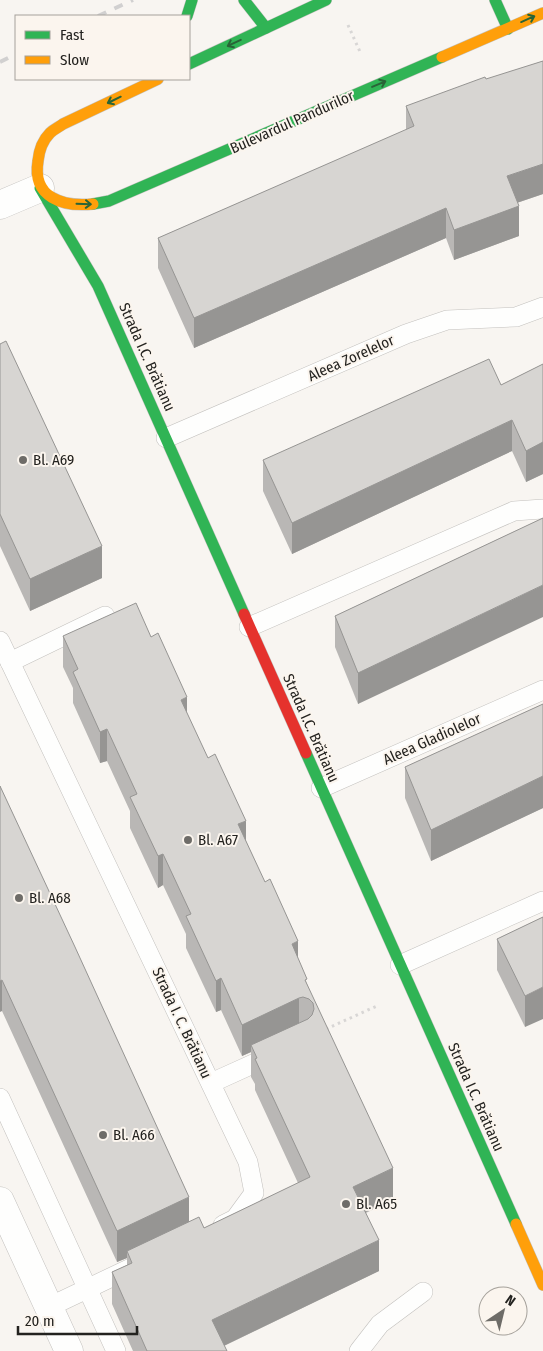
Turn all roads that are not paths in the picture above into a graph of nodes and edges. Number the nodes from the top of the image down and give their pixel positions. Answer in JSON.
{"nodes":[{"id":1,"x":192,"y":0,"type":"edge"},
{"id":2,"x":244,"y":0,"type":"edge"},
{"id":3,"x":326,"y":0,"type":"edge"},
{"id":4,"x":495,"y":0,"type":"edge"},
{"id":5,"x":543,"y":13,"type":"edge"},
{"id":6,"x":187,"y":15,"type":"edge"},
{"id":7,"x":266,"y":28,"type":"junction"},
{"id":8,"x":508,"y":29,"type":"junction"},
{"id":9,"x":190,"y":64,"type":"edge"},
{"id":10,"x":153,"y":80,"type":"edge"},
{"id":11,"x":40,"y":188,"type":"junction"},
{"id":12,"x":0,"y":205,"type":"edge"},
{"id":13,"x":543,"y":307,"type":"edge"},
{"id":14,"x":166,"y":438,"type":"junction"},
{"id":15,"x":543,"y":509,"type":"edge"},
{"id":16,"x":105,"y":616,"type":"edge"},
{"id":17,"x":249,"y":627,"type":"junction"},
{"id":18,"x":0,"y":641,"type":"edge"},
{"id":19,"x":10,"y":662,"type":"junction"},
{"id":20,"x":543,"y":690,"type":"edge"},
{"id":21,"x":321,"y":788,"type":"junction"},
{"id":22,"x":543,"y":901,"type":"edge"},
{"id":23,"x":400,"y":966,"type":"junction"},
{"id":24,"x":303,"y":1040,"type":"edge"},
{"id":25,"x":211,"y":1084,"type":"junction"},
{"id":26,"x":0,"y":1098,"type":"edge"},
{"id":27,"x":0,"y":1202,"type":"edge"},
{"id":28,"x":209,"y":1232,"type":"edge"},
{"id":29,"x":148,"y":1260,"type":"edge"},
{"id":30,"x":542,"y":1281,"type":"edge"},
{"id":31,"x":86,"y":1289,"type":"junction"},
{"id":32,"x":423,"y":1292,"type":"dead end"},
{"id":33,"x":49,"y":1307,"type":"junction"},
{"id":34,"x":69,"y":1351,"type":"edge"},
{"id":35,"x":116,"y":1351,"type":"edge"},
{"id":36,"x":359,"y":1351,"type":"edge"}],
"edges":[{"from":1,"to":6,"type":"street"},
{"from":2,"to":7,"type":"street"},
{"from":3,"to":7,"type":"street"},
{"from":4,"to":8,"type":"street"},
{"from":8,"to":5,"type":"street","name":"Bulevardul Pandurilor","one_way":true},
{"from":7,"to":9,"type":"street","one_way":true},
{"from":11,"to":8,"type":"street","name":"Bulevardul Pandurilor","one_way":true},
{"from":10,"to":11,"type":"street","one_way":true},
{"from":11,"to":12,"type":"street"},
{"from":11,"to":14,"type":"street","name":"Strada I.C. Brătianu"},
{"from":13,"to":14,"type":"lane","name":"Aleea Zorelelor"},
{"from":14,"to":17,"type":"street","name":"Strada I.C. Brătianu"},
{"from":15,"to":17,"type":"lane"},
{"from":16,"to":19,"type":"lane"},
{"from":17,"to":21,"type":"street","name":"Strada I.C. Brătianu"},
{"from":18,"to":19,"type":"lane","name":"Strada I. C. Brătianu"},
{"from":19,"to":25,"type":"lane","name":"Strada I. C. Brătianu"},
{"from":20,"to":21,"type":"lane","name":"Aleea Gladiolelor"},
{"from":21,"to":23,"type":"street","name":"Strada I.C. Brătianu"},
{"from":22,"to":23,"type":"lane"},
{"from":23,"to":30,"type":"street","name":"Strada I.C. Brătianu"},
{"from":24,"to":25,"type":"lane"},
{"from":25,"to":28,"type":"lane","name":"Strada I. C. Brătianu"},
{"from":26,"to":31,"type":"lane"},
{"from":27,"to":33,"type":"street"},
{"from":29,"to":31,"type":"lane"},
{"from":31,"to":33,"type":"lane"},
{"from":31,"to":35,"type":"lane"},
{"from":32,"to":36,"type":"lane"},
{"from":33,"to":34,"type":"street"}]}
